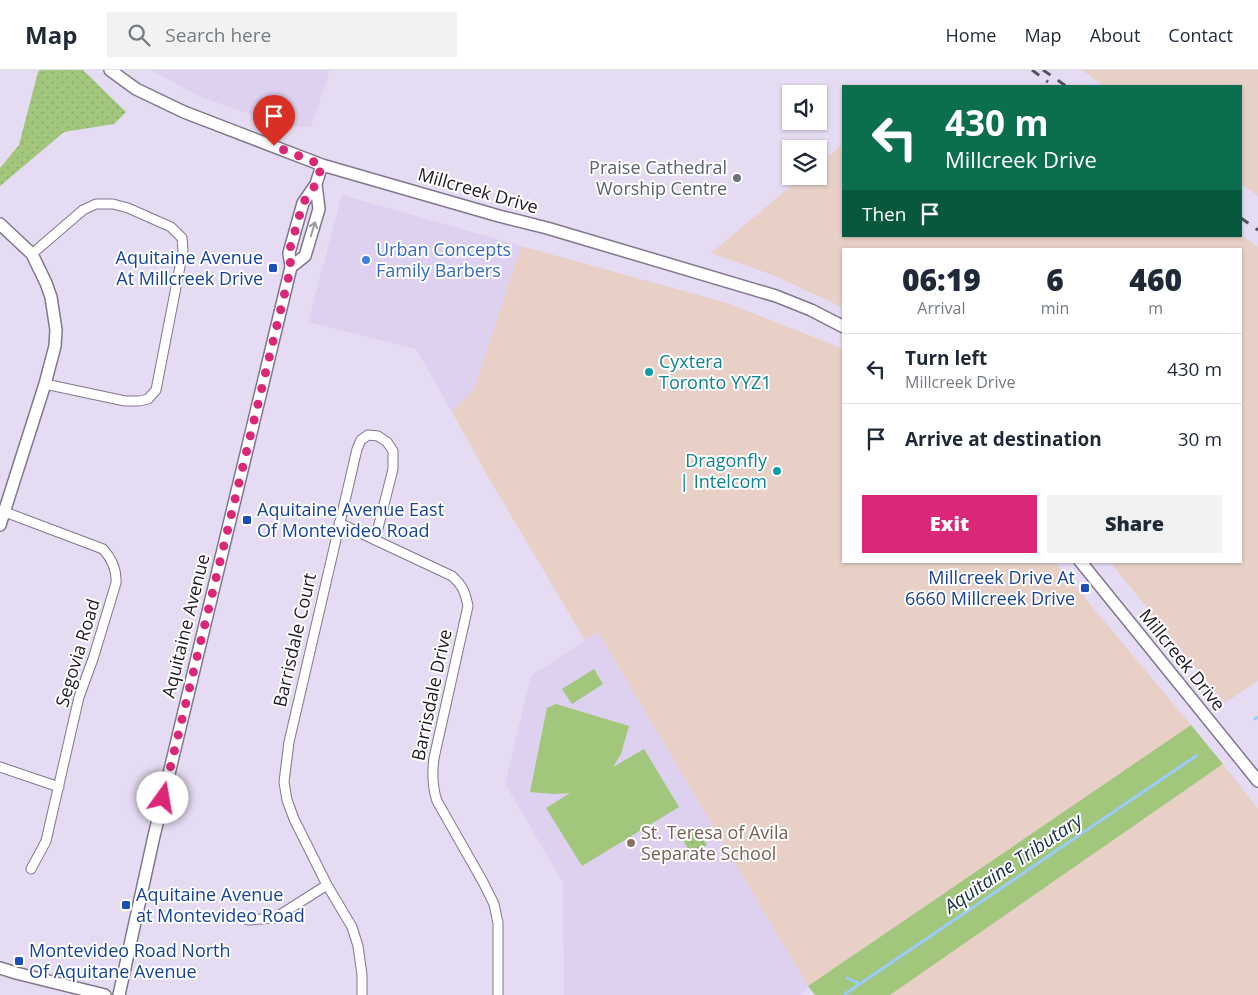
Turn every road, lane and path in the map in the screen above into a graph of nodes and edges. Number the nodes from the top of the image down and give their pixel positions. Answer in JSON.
{"nodes":[{"id":1,"x":110,"y":70,"type":"edge"},
{"id":2,"x":322,"y":165,"type":"junction"},
{"id":3,"x":316,"y":184,"type":"junction"},
{"id":4,"x":0,"y":224,"type":"edge"},
{"id":5,"x":32,"y":254,"type":"junction"},
{"id":6,"x":291,"y":267,"type":"junction"},
{"id":7,"x":842,"y":326,"type":"edge"},
{"id":8,"x":45,"y":384,"type":"junction"},
{"id":9,"x":5,"y":512,"type":"junction"},
{"id":10,"x":339,"y":523,"type":"junction"},
{"id":11,"x":0,"y":524,"type":"edge"},
{"id":12,"x":376,"y":540,"type":"junction"},
{"id":13,"x":1082,"y":563,"type":"edge"},
{"id":14,"x":0,"y":767,"type":"edge"},
{"id":15,"x":1258,"y":781,"type":"edge"},
{"id":16,"x":59,"y":787,"type":"junction"},
{"id":17,"x":31,"y":869,"type":"dead end"},
{"id":18,"x":327,"y":885,"type":"junction"},
{"id":19,"x":248,"y":920,"type":"dead end"},
{"id":20,"x":0,"y":968,"type":"edge"},
{"id":21,"x":105,"y":995,"type":"edge"},
{"id":22,"x":120,"y":995,"type":"edge"},
{"id":23,"x":362,"y":995,"type":"edge"},
{"id":24,"x":498,"y":995,"type":"edge"}],
"edges":[{"from":1,"to":2,"type":"street","name":"Millcreek Drive"},
{"from":2,"to":3,"type":"street","name":"Aquitaine Avenue"},
{"from":2,"to":7,"type":"street","name":"Millcreek Drive"},
{"from":3,"to":6,"type":"street","name":"Aquitaine Avenue"},
{"from":6,"to":3,"type":"street","name":"Aquitaine Avenue","one_way":true},
{"from":4,"to":5,"type":"street"},
{"from":5,"to":8,"type":"street"},
{"from":5,"to":8,"type":"street"},
{"from":6,"to":22,"type":"street","name":"Aquitaine Avenue"},
{"from":8,"to":9,"type":"street"},
{"from":9,"to":11,"type":"street"},
{"from":9,"to":16,"type":"street","name":"Segovia Road"},
{"from":10,"to":12,"type":"street","name":"Barrisdale Drive"},
{"from":10,"to":12,"type":"street","name":"Barrisdale Court"},
{"from":10,"to":18,"type":"street","name":"Barrisdale Court"},
{"from":12,"to":24,"type":"street","name":"Barrisdale Drive"},
{"from":13,"to":15,"type":"street","name":"Millcreek Drive"},
{"from":14,"to":16,"type":"street"},
{"from":16,"to":17,"type":"street","name":"Segovia Road"},
{"from":18,"to":19,"type":"street"},
{"from":18,"to":23,"type":"street"},
{"from":20,"to":21,"type":"street"}]}
